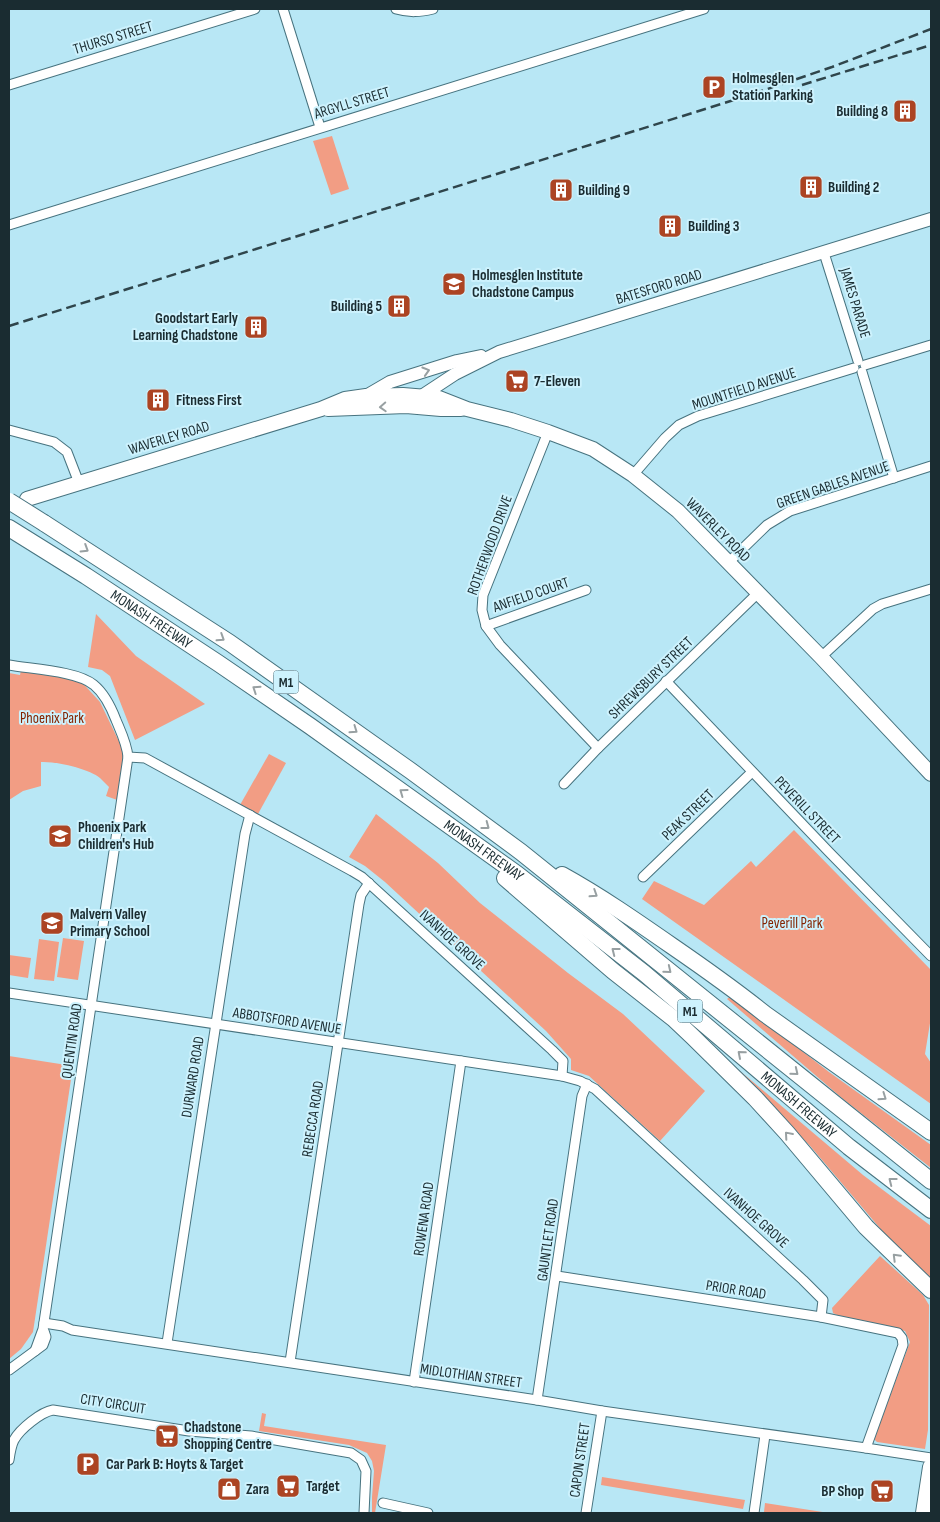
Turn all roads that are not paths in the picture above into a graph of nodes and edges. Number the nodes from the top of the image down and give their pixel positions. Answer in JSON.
{"nodes":[{"id":1,"x":255,"y":9,"type":"edge"},
{"id":2,"x":283,"y":9,"type":"edge"},
{"id":3,"x":396,"y":9,"type":"edge"},
{"id":4,"x":433,"y":9,"type":"edge"},
{"id":5,"x":704,"y":9,"type":"edge"},
{"id":6,"x":685,"y":12,"type":"edge"},
{"id":7,"x":9,"y":86,"type":"edge"},
{"id":8,"x":320,"y":127,"type":"junction"},
{"id":9,"x":931,"y":219,"type":"edge"},
{"id":10,"x":9,"y":225,"type":"edge"},
{"id":11,"x":824,"y":253,"type":"junction"},
{"id":12,"x":931,"y":345,"type":"edge"},
{"id":13,"x":499,"y":352,"type":"junction"},
{"id":14,"x":860,"y":367,"type":"junction"},
{"id":15,"x":366,"y":396,"type":"junction"},
{"id":16,"x":422,"y":396,"type":"junction"},
{"id":17,"x":406,"y":406,"type":"junction"},
{"id":18,"x":321,"y":409,"type":"junction"},
{"id":19,"x":467,"y":409,"type":"junction"},
{"id":20,"x":9,"y":430,"type":"edge"},
{"id":21,"x":548,"y":432,"type":"junction"},
{"id":22,"x":931,"y":466,"type":"edge"},
{"id":23,"x":633,"y":475,"type":"junction"},
{"id":24,"x":894,"y":478,"type":"junction"},
{"id":25,"x":79,"y":483,"type":"junction"},
{"id":26,"x":27,"y":499,"type":"dead end"},
{"id":27,"x":9,"y":501,"type":"edge"},
{"id":28,"x":12,"y":530,"type":"edge"},
{"id":29,"x":729,"y":562,"type":"junction"},
{"id":30,"x":931,"y":589,"type":"edge"},
{"id":31,"x":586,"y":590,"type":"dead end"},
{"id":32,"x":758,"y":593,"type":"junction"},
{"id":33,"x":486,"y":626,"type":"junction"},
{"id":34,"x":821,"y":657,"type":"junction"},
{"id":35,"x":9,"y":666,"type":"edge"},
{"id":36,"x":666,"y":681,"type":"junction"},
{"id":37,"x":901,"y":742,"type":"junction"},
{"id":38,"x":598,"y":748,"type":"junction"},
{"id":39,"x":128,"y":757,"type":"junction"},
{"id":40,"x":931,"y":763,"type":"edge"},
{"id":41,"x":752,"y":772,"type":"junction"},
{"id":42,"x":931,"y":774,"type":"edge"},
{"id":43,"x":564,"y":784,"type":"dead end"},
{"id":44,"x":250,"y":815,"type":"junction"},
{"id":45,"x":443,"y":821,"type":"junction"},
{"id":46,"x":521,"y":852,"type":"junction"},
{"id":47,"x":643,"y":877,"type":"dead end"},
{"id":48,"x":369,"y":883,"type":"junction"},
{"id":49,"x":931,"y":956,"type":"edge"},
{"id":50,"x":9,"y":993,"type":"edge"},
{"id":51,"x":91,"y":1006,"type":"junction"},
{"id":52,"x":215,"y":1024,"type":"junction"},
{"id":53,"x":339,"y":1043,"type":"junction"},
{"id":54,"x":461,"y":1061,"type":"junction"},
{"id":55,"x":562,"y":1076,"type":"junction"},
{"id":56,"x":587,"y":1084,"type":"junction"},
{"id":57,"x":923,"y":1122,"type":"edge"},
{"id":58,"x":931,"y":1132,"type":"edge"},
{"id":59,"x":931,"y":1181,"type":"edge"},
{"id":60,"x":931,"y":1210,"type":"edge"},
{"id":61,"x":556,"y":1276,"type":"junction"},
{"id":62,"x":931,"y":1290,"type":"edge"},
{"id":63,"x":821,"y":1317,"type":"junction"},
{"id":64,"x":44,"y":1326,"type":"junction"},
{"id":65,"x":167,"y":1343,"type":"junction"},
{"id":66,"x":290,"y":1362,"type":"junction"},
{"id":67,"x":9,"y":1370,"type":"edge"},
{"id":68,"x":414,"y":1382,"type":"junction"},
{"id":69,"x":537,"y":1400,"type":"junction"},
{"id":70,"x":602,"y":1411,"type":"junction"},
{"id":71,"x":765,"y":1434,"type":"junction"},
{"id":72,"x":866,"y":1448,"type":"junction"},
{"id":73,"x":931,"y":1458,"type":"edge"},
{"id":74,"x":9,"y":1460,"type":"edge"},
{"id":75,"x":931,"y":1467,"type":"edge"},
{"id":76,"x":383,"y":1503,"type":"dead end"},
{"id":77,"x":364,"y":1513,"type":"edge"},
{"id":78,"x":428,"y":1513,"type":"edge"},
{"id":79,"x":586,"y":1513,"type":"edge"},
{"id":80,"x":754,"y":1513,"type":"edge"},
{"id":81,"x":924,"y":1513,"type":"edge"}],
"edges":[{"from":1,"to":7,"type":"street","name":"THURSO STREET"},
{"from":2,"to":8,"type":"street"},
{"from":3,"to":4,"type":"street"},
{"from":5,"to":6,"type":"street","name":"ARGYLL STREET"},
{"from":6,"to":8,"type":"street","name":"ARGYLL STREET"},
{"from":8,"to":10,"type":"street","name":"ARGYLL STREET"},
{"from":9,"to":11,"type":"main road","name":"BATESFORD ROAD"},
{"from":11,"to":13,"type":"main road","name":"BATESFORD ROAD"},
{"from":11,"to":14,"type":"street","name":"JAMES PARADE"},
{"from":12,"to":14,"type":"street","name":"MOUNTFIELD AVENUE"},
{"from":15,"to":13,"type":"main road","one_way":true},
{"from":13,"to":16,"type":"main road","name":"BATESFORD ROAD"},
{"from":14,"to":23,"type":"street","name":"MOUNTFIELD AVENUE"},
{"from":14,"to":24,"type":"street","name":"JAMES PARADE"},
{"from":15,"to":16,"type":"main road","name":"WAVERLEY ROAD"},
{"from":15,"to":18,"type":"main road","name":"WAVERLEY ROAD"},
{"from":16,"to":17,"type":"main road","name":"BATESFORD ROAD"},
{"from":16,"to":19,"type":"main road","name":"WAVERLEY ROAD"},
{"from":17,"to":18,"type":"main road","name":"WAVERLEY ROAD","one_way":true},
{"from":17,"to":19,"type":"main road","name":"WAVERLEY ROAD"},
{"from":18,"to":25,"type":"main road","name":"WAVERLEY ROAD"},
{"from":19,"to":21,"type":"main road","name":"WAVERLEY ROAD"},
{"from":20,"to":25,"type":"street"},
{"from":21,"to":23,"type":"main road","name":"WAVERLEY ROAD"},
{"from":21,"to":33,"type":"street","name":"ROTHERWOOD DRIVE"},
{"from":22,"to":24,"type":"street","name":"GREEN GABLES AVENUE"},
{"from":23,"to":29,"type":"main road","name":"WAVERLEY ROAD"},
{"from":24,"to":29,"type":"street","name":"GREEN GABLES AVENUE"},
{"from":25,"to":26,"type":"main road","name":"WAVERLEY ROAD"},
{"from":27,"to":46,"type":"highway","name":"MONASH FREEWAY","number":"M1","one_way":true,"bridge":true},
{"from":45,"to":28,"type":"highway","name":"MONASH FREEWAY","number":"M1","one_way":true},
{"from":29,"to":32,"type":"main road","name":"WAVERLEY ROAD"},
{"from":30,"to":34,"type":"street"},
{"from":31,"to":33,"type":"street","name":"ANFIELD COURT"},
{"from":32,"to":34,"type":"main road","name":"WAVERLEY ROAD"},
{"from":32,"to":36,"type":"street","name":"SHREWSBURY STREET"},
{"from":33,"to":38,"type":"street","name":"ROTHERWOOD DRIVE"},
{"from":34,"to":37,"type":"main road","name":"WAVERLEY ROAD"},
{"from":35,"to":39,"type":"street"},
{"from":36,"to":38,"type":"street","name":"SHREWSBURY STREET"},
{"from":36,"to":41,"type":"street","name":"PEVERILL STREET"},
{"from":37,"to":40,"type":"main road","name":"WAVERLEY ROAD"},
{"from":37,"to":42,"type":"main road","name":"WAVERLEY ROAD"},
{"from":38,"to":43,"type":"street","name":"SHREWSBURY STREET"},
{"from":39,"to":44,"type":"street","name":"IVANHOE GROVE"},
{"from":39,"to":51,"type":"street","name":"QUENTIN ROAD"},
{"from":41,"to":47,"type":"street","name":"PEAK STREET"},
{"from":41,"to":49,"type":"street","name":"PEVERILL STREET"},
{"from":44,"to":48,"type":"street","name":"IVANHOE GROVE"},
{"from":44,"to":52,"type":"street","name":"DURWARD ROAD"},
{"from":60,"to":45,"type":"highway","name":"MONASH FREEWAY","number":"M1","one_way":true},
{"from":62,"to":45,"type":"highway","one_way":true},
{"from":46,"to":57,"type":"highway","one_way":true},
{"from":46,"to":59,"type":"highway","name":"MONASH FREEWAY","number":"M1","one_way":true},
{"from":48,"to":53,"type":"street","name":"REBECCA ROAD"},
{"from":48,"to":55,"type":"street","name":"IVANHOE GROVE"},
{"from":50,"to":51,"type":"street","name":"ABBOTSFORD AVENUE"},
{"from":51,"to":52,"type":"street","name":"ABBOTSFORD AVENUE"},
{"from":51,"to":64,"type":"street","name":"QUENTIN ROAD"},
{"from":52,"to":53,"type":"street","name":"ABBOTSFORD AVENUE"},
{"from":52,"to":65,"type":"street","name":"DURWARD ROAD"},
{"from":53,"to":54,"type":"street","name":"ABBOTSFORD AVENUE"},
{"from":53,"to":66,"type":"street","name":"REBECCA ROAD"},
{"from":54,"to":55,"type":"street","name":"ABBOTSFORD AVENUE"},
{"from":54,"to":68,"type":"street","name":"ROWENA ROAD"},
{"from":55,"to":56,"type":"street","name":"IVANHOE GROVE"},
{"from":56,"to":61,"type":"street","name":"GAUNTLET ROAD"},
{"from":56,"to":63,"type":"street","name":"IVANHOE GROVE"},
{"from":57,"to":58,"type":"highway"},
{"from":61,"to":63,"type":"street","name":"PRIOR ROAD"},
{"from":61,"to":69,"type":"street","name":"GAUNTLET ROAD"},
{"from":63,"to":72,"type":"street","name":"PRIOR ROAD"},
{"from":64,"to":65,"type":"street","name":"MIDLOTHIAN STREET"},
{"from":64,"to":67,"type":"street","name":"QUENTIN ROAD"},
{"from":65,"to":66,"type":"street","name":"MIDLOTHIAN STREET"},
{"from":66,"to":68,"type":"street","name":"MIDLOTHIAN STREET"},
{"from":68,"to":69,"type":"street","name":"MIDLOTHIAN STREET"},
{"from":69,"to":70,"type":"street","name":"MIDLOTHIAN STREET"},
{"from":70,"to":71,"type":"street","name":"MIDLOTHIAN STREET"},
{"from":70,"to":79,"type":"street","name":"CAPON STREET"},
{"from":71,"to":72,"type":"street","name":"MIDLOTHIAN STREET"},
{"from":71,"to":80,"type":"street"},
{"from":72,"to":73,"type":"street","name":"MIDLOTHIAN STREET"},
{"from":74,"to":77,"type":"street","name":"CITY CIRCUIT"},
{"from":75,"to":81,"type":"highway"},
{"from":76,"to":78,"type":"street"}]}
